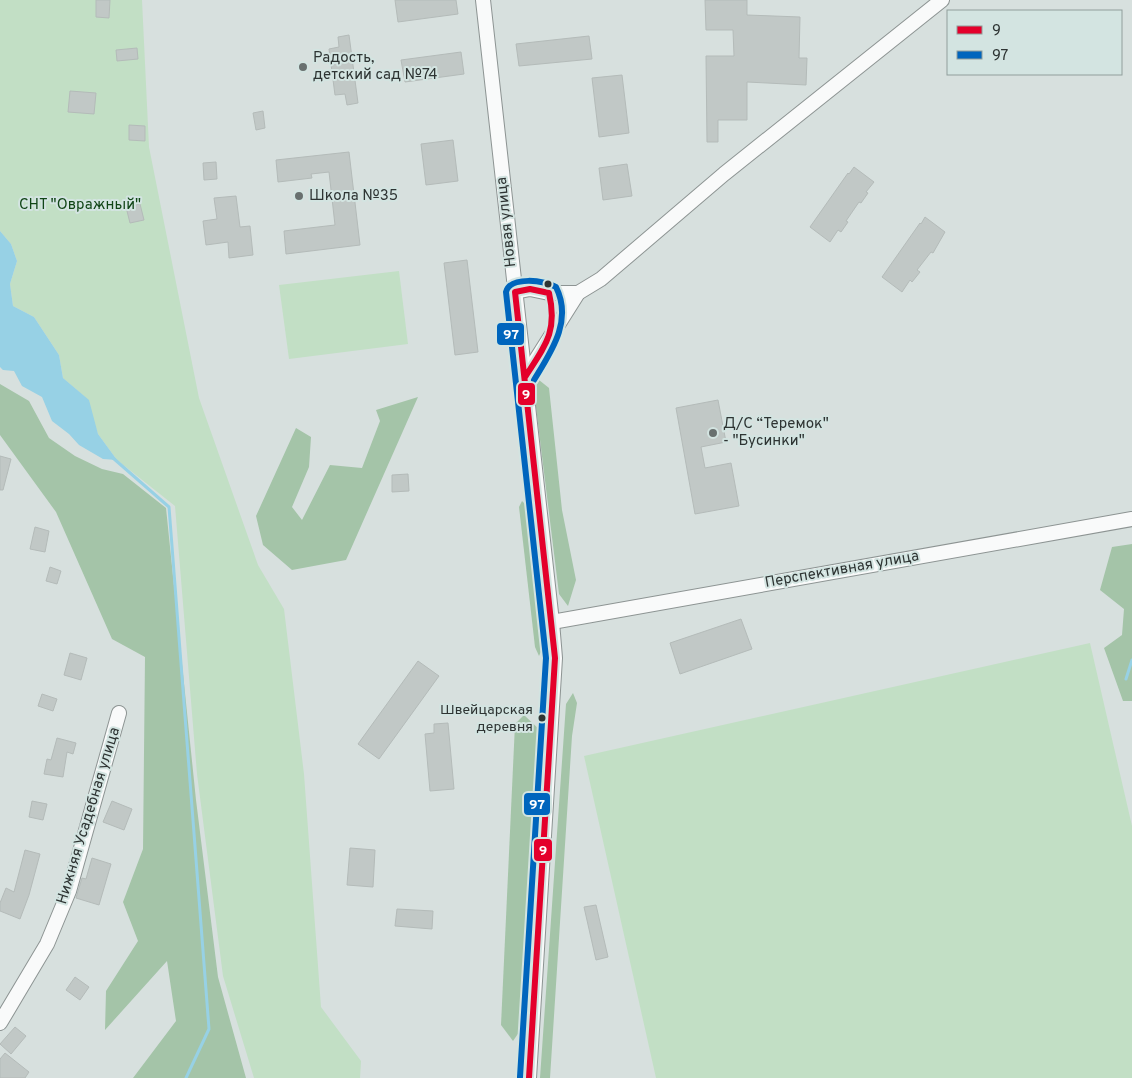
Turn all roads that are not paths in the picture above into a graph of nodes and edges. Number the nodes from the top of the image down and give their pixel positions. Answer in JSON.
{"nodes":[{"id":1,"x":483,"y":0,"type":"edge"},
{"id":2,"x":942,"y":0,"type":"edge"},
{"id":3,"x":515,"y":292,"type":"junction"},
{"id":4,"x":578,"y":293,"type":"junction"},
{"id":5,"x":525,"y":377,"type":"junction"},
{"id":6,"x":1132,"y":518,"type":"edge"},
{"id":7,"x":552,"y":622,"type":"junction"},
{"id":8,"x":119,"y":713,"type":"dead end"},
{"id":9,"x":0,"y":1023,"type":"edge"},
{"id":10,"x":529,"y":1078,"type":"edge"}],
"edges":[{"from":1,"to":3,"type":"street","name":"Новая улица"},
{"from":2,"to":4,"type":"street"},
{"from":3,"to":4,"type":"street"},
{"from":3,"to":5,"type":"street","name":"Новая улица"},
{"from":4,"to":5,"type":"street"},
{"from":5,"to":7,"type":"street","name":"Новая улица"},
{"from":6,"to":7,"type":"street","name":"Перспективная улица"},
{"from":7,"to":10,"type":"street","name":"Новая улица"},
{"from":8,"to":9,"type":"street","name":"Нижняя Усадебная улица"}]}
